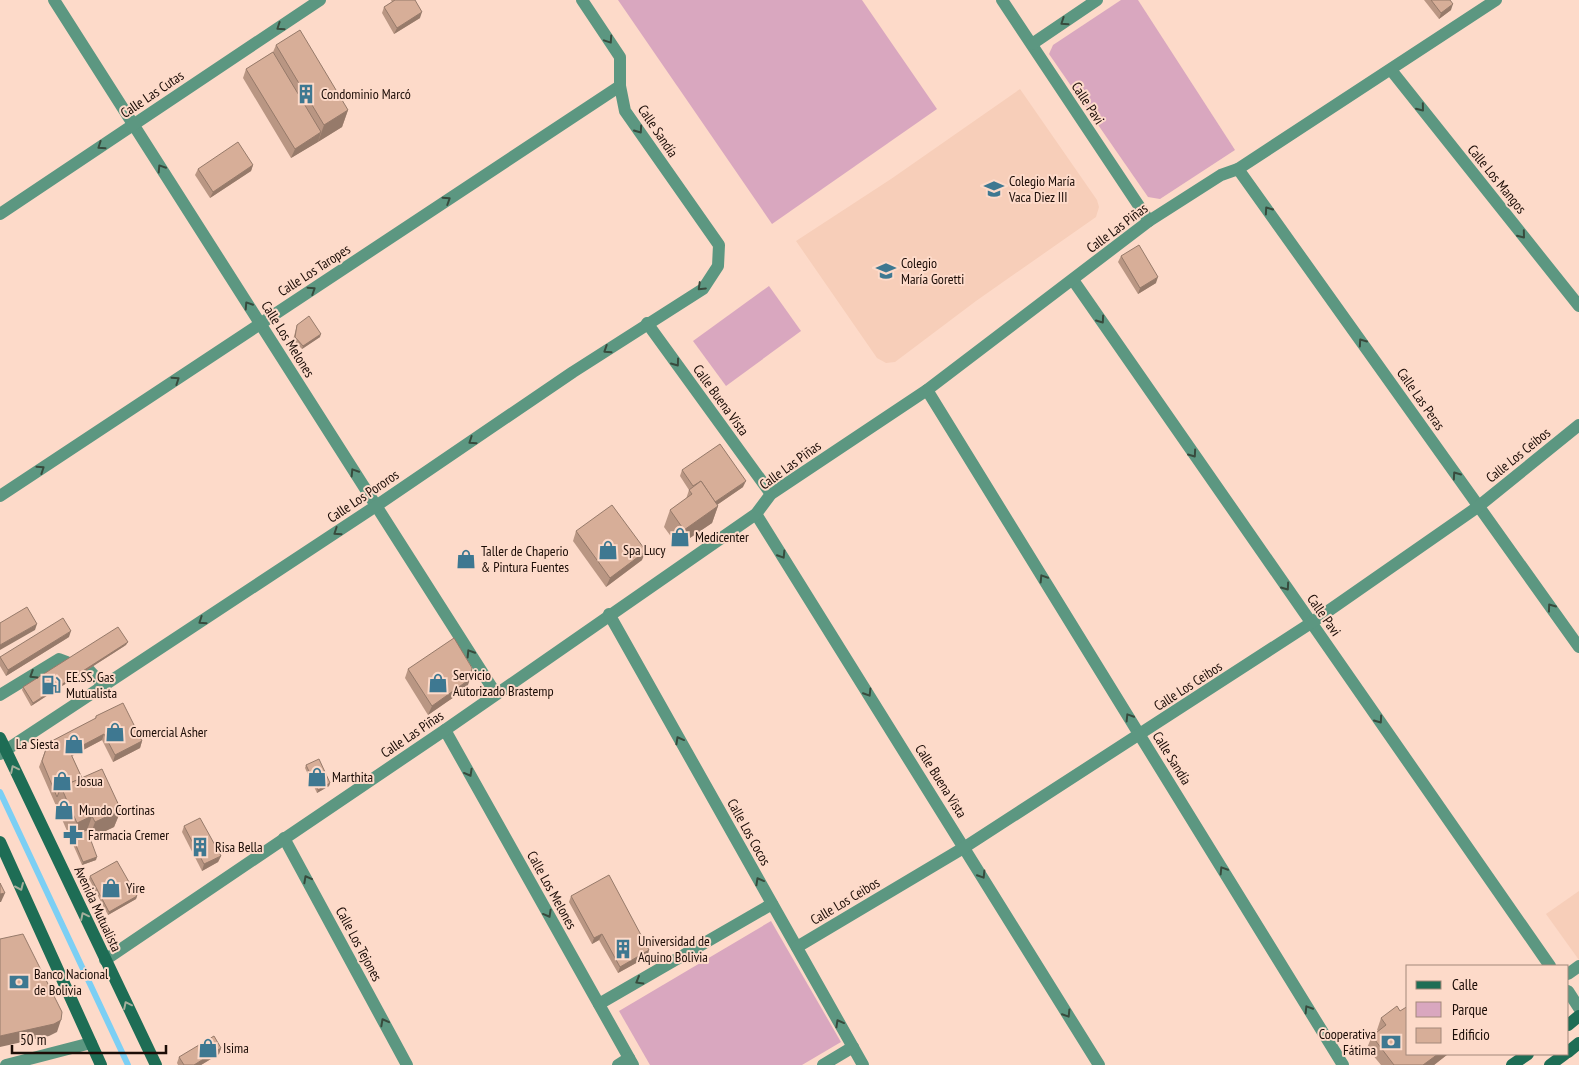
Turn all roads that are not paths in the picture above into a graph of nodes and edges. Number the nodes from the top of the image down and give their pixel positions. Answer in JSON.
{"nodes":[{"id":1,"x":54,"y":0,"type":"edge"},
{"id":2,"x":320,"y":0,"type":"edge"},
{"id":3,"x":582,"y":0,"type":"edge"},
{"id":4,"x":1002,"y":0,"type":"edge"},
{"id":5,"x":1097,"y":0,"type":"edge"},
{"id":6,"x":1496,"y":0,"type":"edge"},
{"id":7,"x":1032,"y":44,"type":"junction"},
{"id":8,"x":1391,"y":70,"type":"junction"},
{"id":9,"x":620,"y":86,"type":"junction"},
{"id":10,"x":133,"y":125,"type":"junction"},
{"id":11,"x":1238,"y":169,"type":"junction"},
{"id":12,"x":0,"y":214,"type":"edge"},
{"id":13,"x":1149,"y":222,"type":"junction"},
{"id":14,"x":719,"y":245,"type":"joint"},
{"id":15,"x":1073,"y":280,"type":"junction"},
{"id":16,"x":1579,"y":306,"type":"edge"},
{"id":17,"x":648,"y":323,"type":"junction"},
{"id":18,"x":260,"y":324,"type":"junction"},
{"id":19,"x":927,"y":390,"type":"junction"},
{"id":20,"x":1579,"y":425,"type":"edge"},
{"id":21,"x":771,"y":494,"type":"junction"},
{"id":22,"x":0,"y":496,"type":"edge"},
{"id":23,"x":376,"y":506,"type":"junction"},
{"id":24,"x":1479,"y":506,"type":"junction"},
{"id":25,"x":756,"y":514,"type":"junction"},
{"id":26,"x":609,"y":614,"type":"junction"},
{"id":27,"x":1311,"y":623,"type":"junction"},
{"id":28,"x":1579,"y":647,"type":"edge"},
{"id":29,"x":67,"y":662,"type":"edge"},
{"id":30,"x":89,"y":670,"type":"edge"},
{"id":31,"x":104,"y":686,"type":"junction"},
{"id":32,"x":496,"y":694,"type":"junction"},
{"id":33,"x":0,"y":695,"type":"edge"},
{"id":34,"x":445,"y":730,"type":"junction"},
{"id":35,"x":1140,"y":735,"type":"junction"},
{"id":36,"x":0,"y":738,"type":"edge"},
{"id":37,"x":2,"y":753,"type":"edge"},
{"id":38,"x":284,"y":838,"type":"junction"},
{"id":39,"x":0,"y":842,"type":"edge"},
{"id":40,"x":965,"y":847,"type":"junction"},
{"id":41,"x":772,"y":904,"type":"junction"},
{"id":42,"x":796,"y":947,"type":"junction"},
{"id":43,"x":105,"y":960,"type":"junction"},
{"id":44,"x":1549,"y":965,"type":"edge"},
{"id":45,"x":1569,"y":993,"type":"edge"},
{"id":46,"x":599,"y":1004,"type":"junction"},
{"id":47,"x":1579,"y":1008,"type":"edge"},
{"id":48,"x":91,"y":1043,"type":"junction"},
{"id":49,"x":1579,"y":1043,"type":"edge"},
{"id":50,"x":853,"y":1047,"type":"junction"},
{"id":51,"x":1569,"y":1051,"type":"edge"},
{"id":52,"x":1527,"y":1055,"type":"edge"},
{"id":53,"x":1563,"y":1055,"type":"edge"},
{"id":54,"x":631,"y":1062,"type":"edge"},
{"id":55,"x":6,"y":1065,"type":"edge"},
{"id":56,"x":101,"y":1065,"type":"edge"},
{"id":57,"x":156,"y":1065,"type":"edge"},
{"id":58,"x":407,"y":1065,"type":"edge"},
{"id":59,"x":618,"y":1065,"type":"edge"},
{"id":60,"x":823,"y":1065,"type":"edge"},
{"id":61,"x":863,"y":1065,"type":"edge"},
{"id":62,"x":1098,"y":1065,"type":"edge"},
{"id":63,"x":1343,"y":1065,"type":"edge"},
{"id":64,"x":1512,"y":1065,"type":"edge"},
{"id":65,"x":1550,"y":1065,"type":"edge"}],
"edges":[{"from":1,"to":10,"type":"street","name":"Calle Los Melones"},
{"from":2,"to":10,"type":"street","name":"Calle Las Cutas","one_way":true},
{"from":3,"to":9,"type":"street","name":"Calle Sandía","one_way":true},
{"from":4,"to":7,"type":"street","name":"Calle Pavi"},
{"from":5,"to":7,"type":"street","one_way":true},
{"from":6,"to":8,"type":"street","name":"Calle Las Piñas"},
{"from":7,"to":13,"type":"street","name":"Calle Pavi"},
{"from":8,"to":11,"type":"street","name":"Calle Las Piñas"},
{"from":8,"to":16,"type":"street","name":"Calle Los Mangos","one_way":true},
{"from":9,"to":14,"type":"street","name":"Calle Sandía","one_way":true},
{"from":18,"to":9,"type":"street","name":"Calle Los Taropes","one_way":true},
{"from":10,"to":12,"type":"street","name":"Calle Las Cutas","one_way":true},
{"from":18,"to":10,"type":"street","name":"Calle Los Melones","one_way":true},
{"from":11,"to":13,"type":"street","name":"Calle Las Piñas"},
{"from":24,"to":11,"type":"street","name":"Calle Las Peras","one_way":true},
{"from":13,"to":15,"type":"street","name":"Calle Las Piñas"},
{"from":14,"to":17,"type":"street","name":"Calle Los Pororos","one_way":true},
{"from":15,"to":19,"type":"street","name":"Calle Las Piñas"},
{"from":15,"to":27,"type":"street","name":"Calle Pavi","one_way":true},
{"from":17,"to":21,"type":"street","name":"Calle Buena Vista","one_way":true},
{"from":17,"to":23,"type":"street","name":"Calle Los Pororos","one_way":true},
{"from":22,"to":18,"type":"street","name":"Calle Los Taropes","one_way":true},
{"from":23,"to":18,"type":"street","name":"Calle Los Melones","one_way":true},
{"from":19,"to":21,"type":"street","name":"Calle Las Piñas"},
{"from":35,"to":19,"type":"street","name":"Calle Sandía","one_way":true},
{"from":20,"to":24,"type":"street","name":"Calle Los Ceibos"},
{"from":21,"to":25,"type":"street","name":"Calle Las Piñas"},
{"from":23,"to":31,"type":"street","name":"Calle Los Pororos","one_way":true},
{"from":32,"to":23,"type":"street","name":"Calle Los Melones","one_way":true},
{"from":24,"to":27,"type":"street","name":"Calle Los Ceibos"},
{"from":28,"to":24,"type":"street","name":"Calle Las Peras","one_way":true},
{"from":25,"to":26,"type":"street","name":"Calle Las Piñas"},
{"from":25,"to":40,"type":"street","name":"Calle Buena Vista","one_way":true},
{"from":26,"to":32,"type":"street","name":"Calle Las Piñas"},
{"from":41,"to":26,"type":"street","name":"Calle Los Cocos","one_way":true},
{"from":27,"to":35,"type":"street","name":"Calle Los Ceibos"},
{"from":27,"to":44,"type":"street","name":"Calle Pavi","one_way":true},
{"from":29,"to":33,"type":"street","one_way":true},
{"from":30,"to":31,"type":"street"},
{"from":31,"to":37,"type":"street","name":"Calle Los Pororos"},
{"from":32,"to":34,"type":"street","name":"Calle Las Piñas"},
{"from":34,"to":38,"type":"street","name":"Calle Las Piñas"},
{"from":34,"to":46,"type":"street","name":"Calle Los Melones","one_way":true},
{"from":35,"to":40,"type":"street","name":"Calle Los Ceibos"},
{"from":63,"to":35,"type":"street","name":"Calle Sandía","one_way":true},
{"from":36,"to":37,"type":"main road","name":"Avenida Mutualista"},
{"from":43,"to":37,"type":"main road","name":"Avenida Mutualista","one_way":true},
{"from":38,"to":43,"type":"street","name":"Calle Las Piñas"},
{"from":58,"to":38,"type":"street","name":"Calle Los Tejones","one_way":true},
{"from":39,"to":48,"type":"main road","one_way":true},
{"from":40,"to":42,"type":"street","name":"Calle Los Ceibos"},
{"from":40,"to":62,"type":"street","name":"Calle Buena Vista","one_way":true},
{"from":41,"to":42,"type":"street","name":"Calle Los Cocos"},
{"from":41,"to":46,"type":"street","one_way":true},
{"from":50,"to":42,"type":"street","name":"Calle Los Cocos","one_way":true},
{"from":57,"to":43,"type":"main road","name":"Avenida Mutualista","one_way":true},
{"from":45,"to":47,"type":"street"},
{"from":46,"to":54,"type":"street","name":"Calle Los Melones"},
{"from":48,"to":55,"type":"street"},
{"from":48,"to":56,"type":"main road"},
{"from":49,"to":51,"type":"main road"},
{"from":50,"to":60,"type":"street"},
{"from":50,"to":61,"type":"street","name":"Calle Los Cocos"},
{"from":52,"to":64,"type":"main road"},
{"from":53,"to":65,"type":"main road"},
{"from":54,"to":59,"type":"street"}]}
